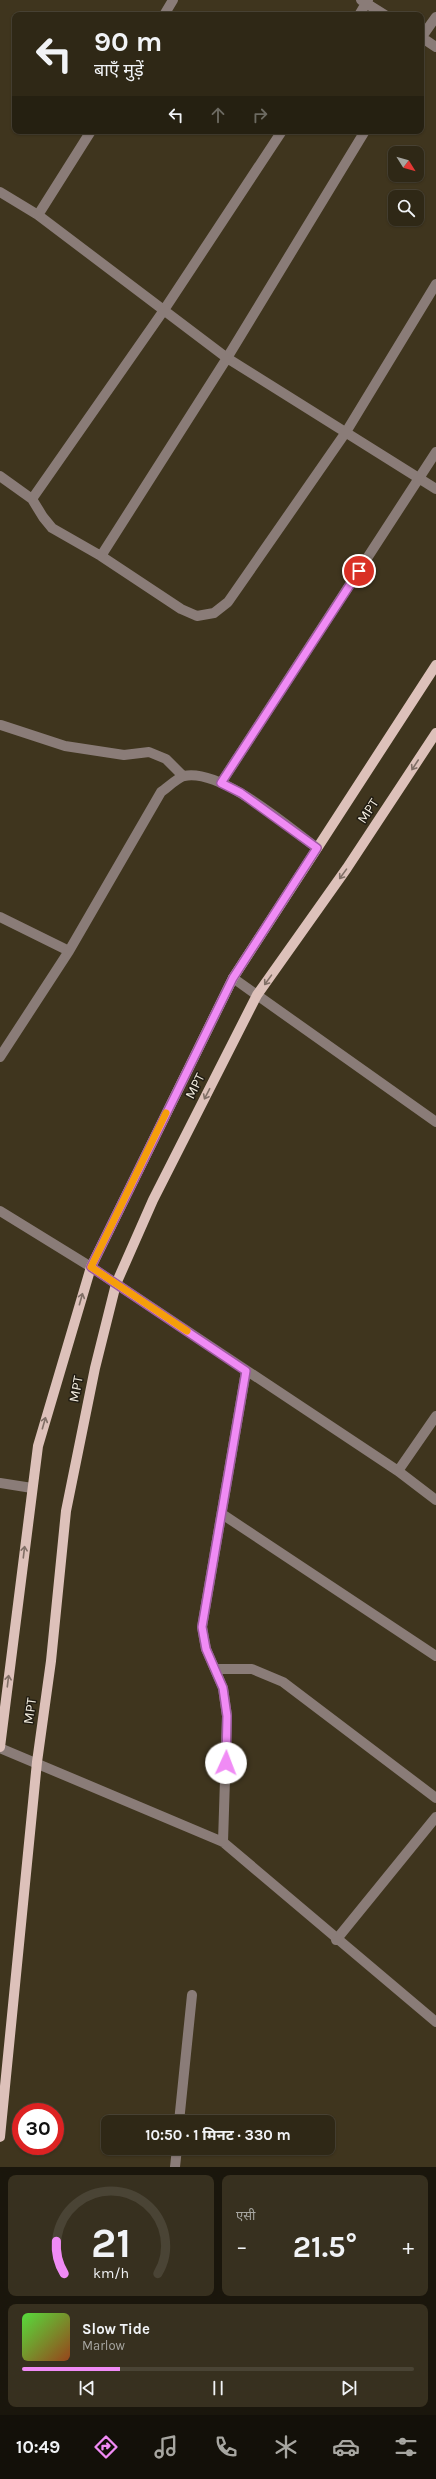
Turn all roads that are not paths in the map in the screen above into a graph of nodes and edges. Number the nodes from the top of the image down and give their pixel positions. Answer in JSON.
{"nodes":[{"id":1,"x":173,"y":0,"type":"edge"},
{"id":2,"x":365,"y":1,"type":"edge"},
{"id":3,"x":166,"y":12,"type":"edge"},
{"id":4,"x":360,"y":12,"type":"edge"},
{"id":5,"x":381,"y":12,"type":"edge"},
{"id":6,"x":436,"y":16,"type":"edge"},
{"id":7,"x":424,"y":33,"type":"edge"},
{"id":8,"x":424,"y":39,"type":"edge"},
{"id":9,"x":436,"y":46,"type":"edge"},
{"id":10,"x":89,"y":134,"type":"edge"},
{"id":11,"x":280,"y":134,"type":"edge"},
{"id":12,"x":363,"y":134,"type":"edge"},
{"id":13,"x":0,"y":192,"type":"edge"},
{"id":14,"x":38,"y":215,"type":"junction"},
{"id":15,"x":436,"y":284,"type":"edge"},
{"id":16,"x":164,"y":310,"type":"junction"},
{"id":17,"x":228,"y":358,"type":"junction"},
{"id":18,"x":346,"y":432,"type":"junction"},
{"id":19,"x":436,"y":452,"type":"edge"},
{"id":20,"x":0,"y":476,"type":"edge"},
{"id":21,"x":420,"y":478,"type":"junction"},
{"id":22,"x":436,"y":488,"type":"edge"},
{"id":23,"x":32,"y":499,"type":"junction"},
{"id":24,"x":101,"y":556,"type":"junction"},
{"id":25,"x":436,"y":666,"type":"edge"},
{"id":26,"x":1,"y":725,"type":"dead end"},
{"id":27,"x":436,"y":733,"type":"edge"},
{"id":28,"x":184,"y":776,"type":"junction"},
{"id":29,"x":221,"y":783,"type":"junction"},
{"id":30,"x":317,"y":848,"type":"junction"},
{"id":31,"x":0,"y":917,"type":"edge"},
{"id":32,"x":69,"y":951,"type":"junction"},
{"id":33,"x":233,"y":978,"type":"junction"},
{"id":34,"x":257,"y":995,"type":"junction"},
{"id":35,"x":0,"y":1057,"type":"edge"},
{"id":36,"x":436,"y":1122,"type":"edge"},
{"id":37,"x":0,"y":1211,"type":"edge"},
{"id":38,"x":91,"y":1267,"type":"junction"},
{"id":39,"x":116,"y":1284,"type":"junction"},
{"id":40,"x":246,"y":1371,"type":"junction"},
{"id":41,"x":436,"y":1416,"type":"edge"},
{"id":42,"x":398,"y":1471,"type":"junction"},
{"id":43,"x":0,"y":1483,"type":"edge"},
{"id":44,"x":32,"y":1488,"type":"junction"},
{"id":45,"x":436,"y":1500,"type":"edge"},
{"id":46,"x":222,"y":1514,"type":"junction"},
{"id":47,"x":436,"y":1656,"type":"edge"},
{"id":48,"x":216,"y":1669,"type":"junction"},
{"id":49,"x":0,"y":1747,"type":"edge"},
{"id":50,"x":37,"y":1762,"type":"junction"},
{"id":51,"x":436,"y":1798,"type":"edge"},
{"id":52,"x":436,"y":1816,"type":"edge"},
{"id":53,"x":223,"y":1842,"type":"junction"},
{"id":54,"x":336,"y":1940,"type":"junction"},
{"id":55,"x":192,"y":1994,"type":"dead end"},
{"id":56,"x":436,"y":2022,"type":"edge"},
{"id":57,"x":181,"y":2115,"type":"edge"},
{"id":58,"x":0,"y":2136,"type":"edge"},
{"id":59,"x":176,"y":2155,"type":"edge"},
{"id":60,"x":175,"y":2167,"type":"edge"}],
"edges":[{"from":1,"to":3,"type":"street"},
{"from":2,"to":4,"type":"street"},
{"from":2,"to":5,"type":"street"},
{"from":6,"to":7,"type":"street"},
{"from":8,"to":9,"type":"street"},
{"from":10,"to":14,"type":"street"},
{"from":11,"to":16,"type":"street"},
{"from":12,"to":17,"type":"street"},
{"from":13,"to":14,"type":"street"},
{"from":14,"to":16,"type":"street"},
{"from":15,"to":18,"type":"street"},
{"from":16,"to":17,"type":"street"},
{"from":16,"to":23,"type":"street"},
{"from":17,"to":18,"type":"street"},
{"from":17,"to":24,"type":"street"},
{"from":18,"to":21,"type":"street"},
{"from":18,"to":24,"type":"street"},
{"from":19,"to":21,"type":"street"},
{"from":20,"to":23,"type":"street"},
{"from":21,"to":22,"type":"street"},
{"from":21,"to":29,"type":"street"},
{"from":23,"to":24,"type":"street"},
{"from":25,"to":30,"type":"main road"},
{"from":26,"to":28,"type":"street"},
{"from":27,"to":34,"type":"main road","name":"MPT","one_way":true},
{"from":28,"to":29,"type":"street"},
{"from":28,"to":32,"type":"street"},
{"from":29,"to":30,"type":"street"},
{"from":30,"to":33,"type":"main road"},
{"from":31,"to":32,"type":"street"},
{"from":32,"to":35,"type":"street"},
{"from":33,"to":34,"type":"street"},
{"from":33,"to":38,"type":"main road"},
{"from":34,"to":36,"type":"street"},
{"from":34,"to":39,"type":"main road","name":"MPT","one_way":true},
{"from":37,"to":38,"type":"street"},
{"from":38,"to":39,"type":"street"},
{"from":44,"to":38,"type":"main road","one_way":true},
{"from":39,"to":40,"type":"street"},
{"from":39,"to":50,"type":"main road","name":"MPT"},
{"from":40,"to":42,"type":"street"},
{"from":40,"to":46,"type":"street"},
{"from":41,"to":42,"type":"street"},
{"from":42,"to":45,"type":"street"},
{"from":43,"to":44,"type":"street"},
{"from":49,"to":44,"type":"main road","one_way":true},
{"from":46,"to":47,"type":"street"},
{"from":46,"to":48,"type":"street"},
{"from":48,"to":51,"type":"street"},
{"from":48,"to":53,"type":"street"},
{"from":49,"to":50,"type":"street"},
{"from":50,"to":53,"type":"street"},
{"from":50,"to":58,"type":"main road","name":"MPT"},
{"from":52,"to":54,"type":"street"},
{"from":53,"to":54,"type":"street"},
{"from":54,"to":56,"type":"street"},
{"from":55,"to":57,"type":"street"},
{"from":59,"to":60,"type":"street"}]}
